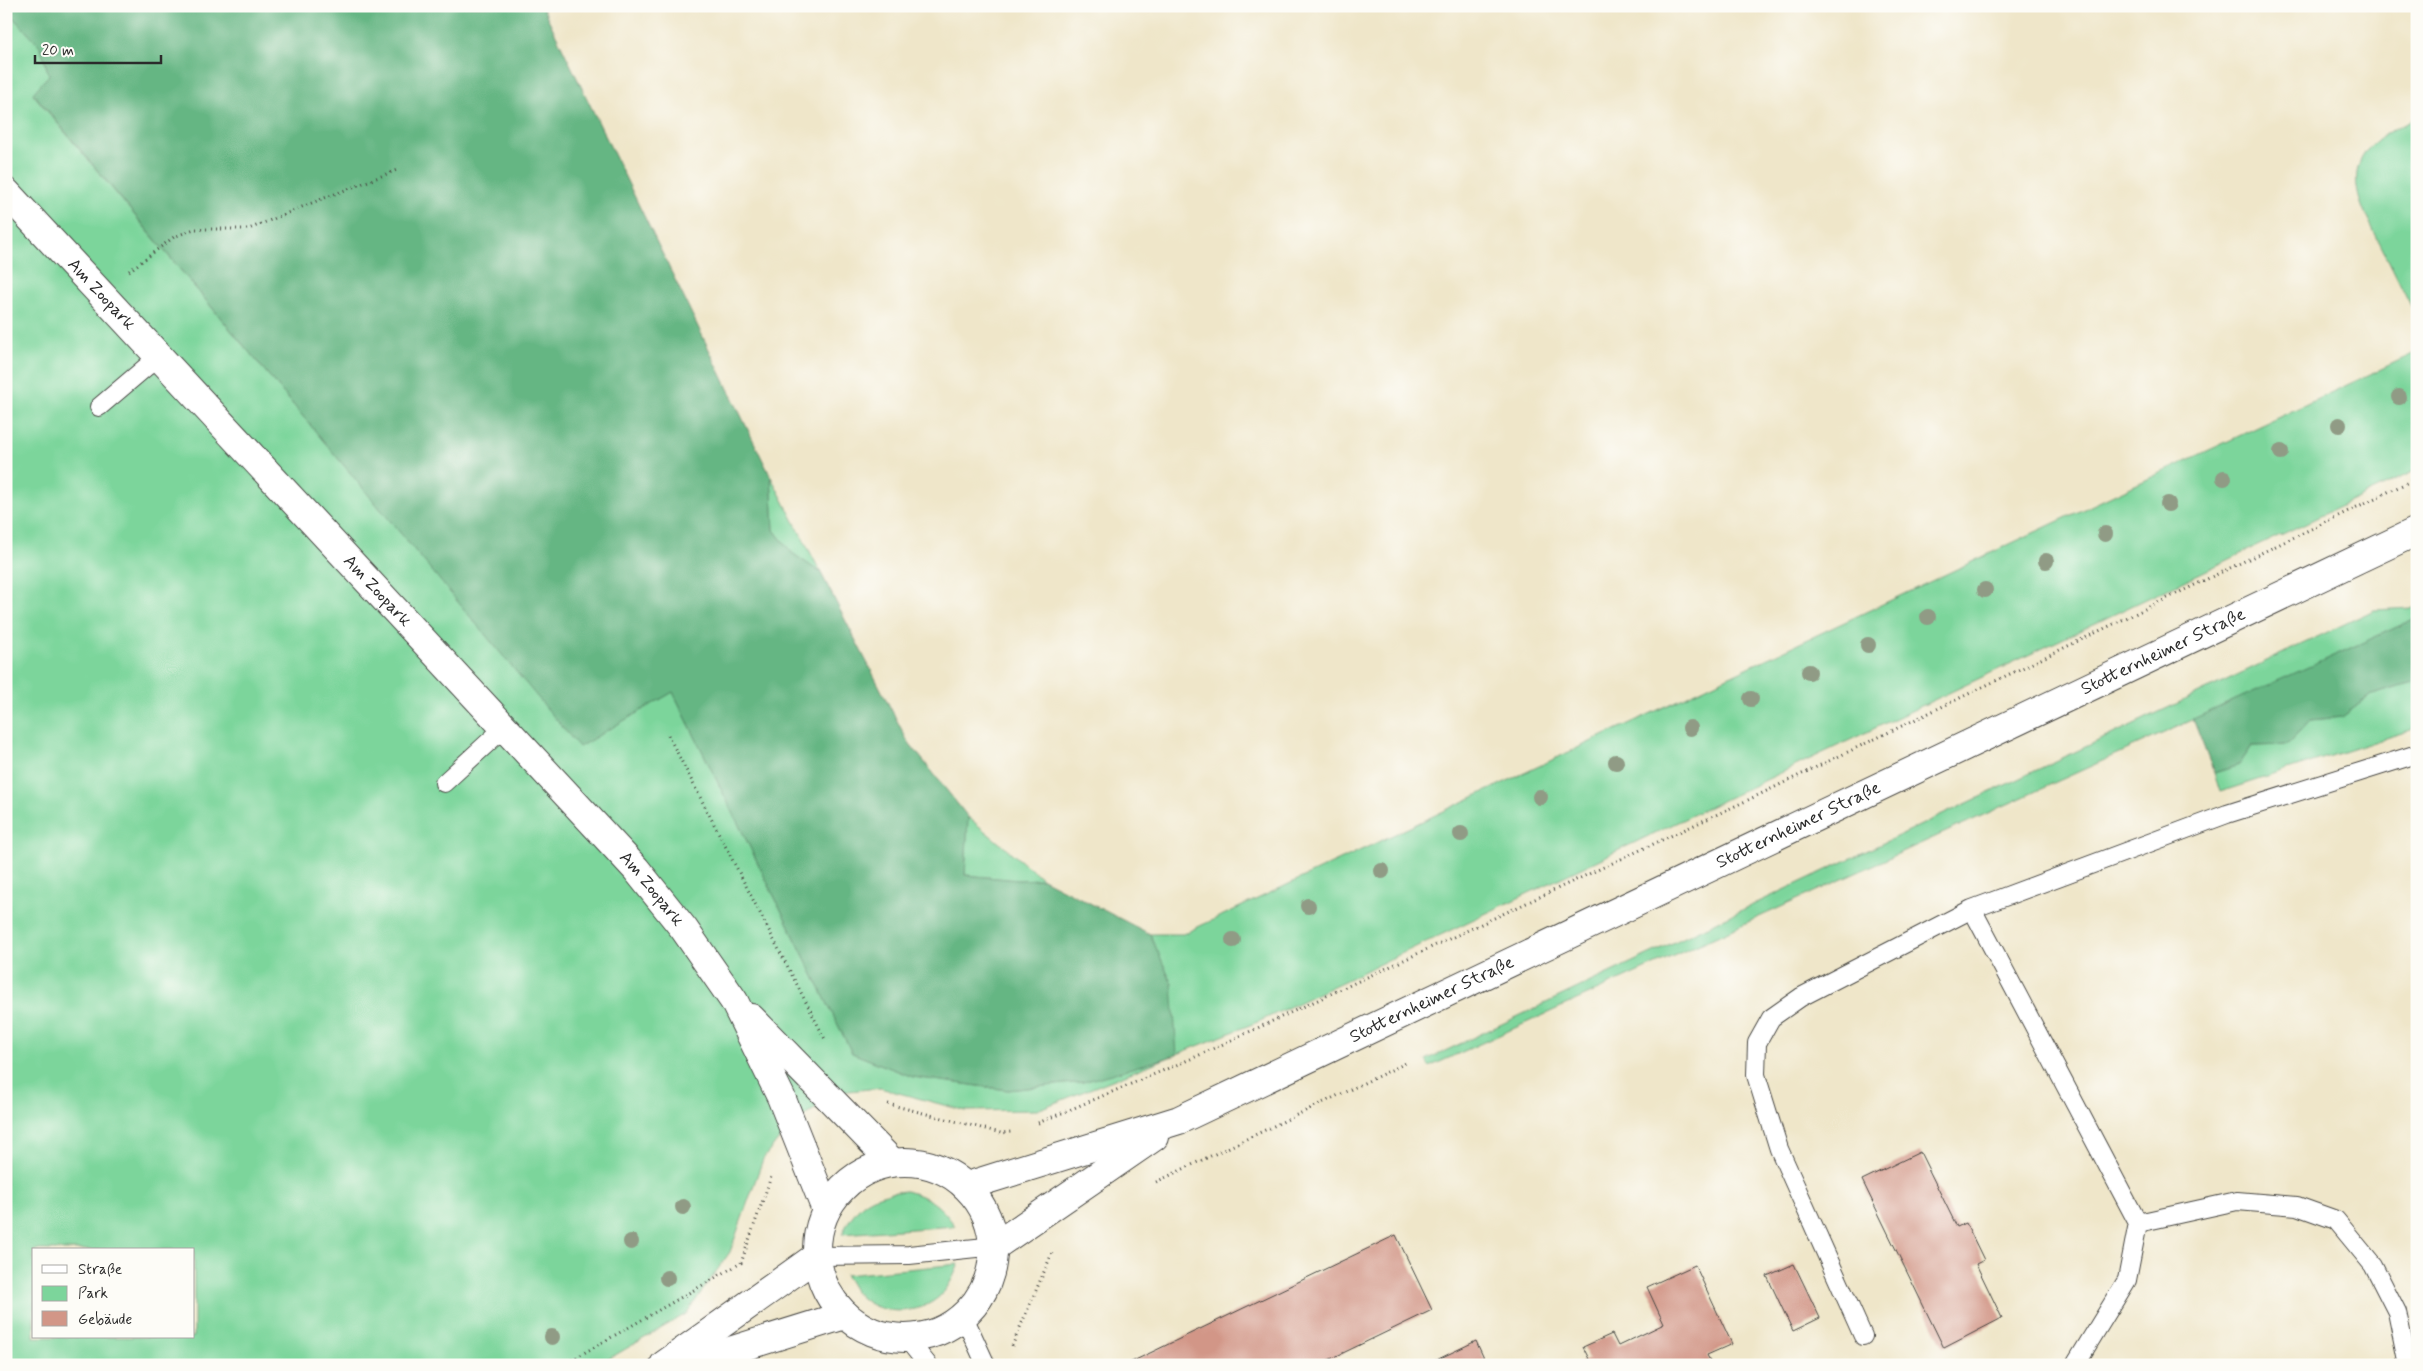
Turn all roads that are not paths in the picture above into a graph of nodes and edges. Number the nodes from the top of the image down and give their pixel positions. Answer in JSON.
{"nodes":[{"id":1,"x":6,"y":192,"type":"edge"},
{"id":2,"x":159,"y":356,"type":"junction"},
{"id":3,"x":99,"y":407,"type":"dead end"},
{"id":4,"x":2417,"y":531,"type":"edge"},
{"id":5,"x":505,"y":727,"type":"junction"},
{"id":6,"x":2417,"y":754,"type":"edge"},
{"id":7,"x":444,"y":783,"type":"dead end"},
{"id":8,"x":1972,"y":909,"type":"junction"},
{"id":9,"x":734,"y":1001,"type":"junction"},
{"id":10,"x":1179,"y":1120,"type":"junction"},
{"id":11,"x":892,"y":1162,"type":"junction"},
{"id":12,"x":967,"y":1186,"type":"junction"},
{"id":13,"x":826,"y":1210,"type":"junction"},
{"id":14,"x":2138,"y":1223,"type":"junction"},
{"id":15,"x":994,"y":1246,"type":"junction"},
{"id":16,"x":816,"y":1256,"type":"junction"},
{"id":17,"x":845,"y":1315,"type":"junction"},
{"id":18,"x":964,"y":1317,"type":"junction"},
{"id":19,"x":1863,"y":1336,"type":"dead end"},
{"id":20,"x":907,"y":1339,"type":"junction"},
{"id":21,"x":664,"y":1365,"type":"edge"},
{"id":22,"x":685,"y":1365,"type":"edge"},
{"id":23,"x":928,"y":1365,"type":"edge"},
{"id":24,"x":986,"y":1365,"type":"edge"},
{"id":25,"x":2074,"y":1365,"type":"edge"},
{"id":26,"x":2408,"y":1365,"type":"edge"}],
"edges":[{"from":1,"to":2,"type":"main road","name":"Am Zoopark"},
{"from":2,"to":3,"type":"lane"},
{"from":2,"to":5,"type":"main road","name":"Am Zoopark"},
{"from":4,"to":10,"type":"main road","name":"Stotternheimer Straße"},
{"from":5,"to":7,"type":"lane"},
{"from":5,"to":9,"type":"main road","name":"Am Zoopark"},
{"from":6,"to":8,"type":"lane"},
{"from":8,"to":14,"type":"lane"},
{"from":8,"to":19,"type":"lane"},
{"from":9,"to":11,"type":"main road","name":"Am Zoopark"},
{"from":9,"to":13,"type":"main road","name":"Am Zoopark"},
{"from":10,"to":12,"type":"main road"},
{"from":10,"to":15,"type":"main road"},
{"from":11,"to":12,"type":"main road"},
{"from":11,"to":13,"type":"main road"},
{"from":12,"to":15,"type":"main road"},
{"from":13,"to":16,"type":"main road"},
{"from":14,"to":25,"type":"lane"},
{"from":14,"to":26,"type":"lane"},
{"from":15,"to":16,"type":"lane"},
{"from":15,"to":18,"type":"main road"},
{"from":16,"to":17,"type":"main road"},
{"from":16,"to":21,"type":"main road"},
{"from":17,"to":20,"type":"main road"},
{"from":17,"to":22,"type":"main road"},
{"from":18,"to":20,"type":"main road"},
{"from":18,"to":24,"type":"lane"},
{"from":20,"to":23,"type":"lane"}]}
